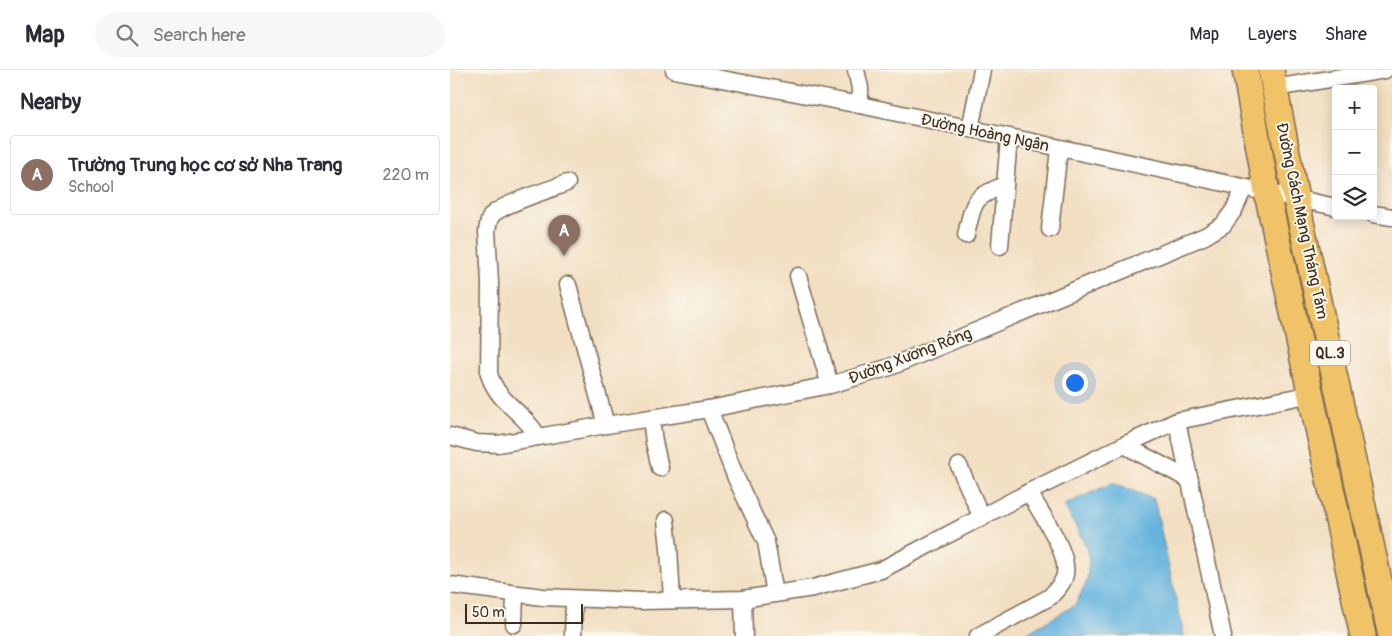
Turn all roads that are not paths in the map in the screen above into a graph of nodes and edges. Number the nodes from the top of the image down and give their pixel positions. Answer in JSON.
{"nodes":[{"id":1,"x":674,"y":70,"type":"edge"},
{"id":2,"x":856,"y":70,"type":"edge"},
{"id":3,"x":982,"y":70,"type":"edge"},
{"id":4,"x":1245,"y":70,"type":"edge"},
{"id":5,"x":1385,"y":70,"type":"edge"},
{"id":6,"x":1272,"y":79,"type":"edge"},
{"id":7,"x":860,"y":106,"type":"junction"},
{"id":8,"x":970,"y":129,"type":"junction"},
{"id":9,"x":1009,"y":138,"type":"junction"},
{"id":10,"x":1059,"y":149,"type":"junction"},
{"id":11,"x":567,"y":183,"type":"dead end"},
{"id":12,"x":1005,"y":185,"type":"junction"},
{"id":13,"x":1256,"y":191,"type":"junction"},
{"id":14,"x":1296,"y":199,"type":"junction"},
{"id":15,"x":1332,"y":206,"type":"edge"},
{"id":16,"x":1377,"y":215,"type":"edge"},
{"id":17,"x":1392,"y":217,"type":"edge"},
{"id":18,"x":1050,"y":230,"type":"dead end"},
{"id":19,"x":966,"y":235,"type":"dead end"},
{"id":20,"x":1000,"y":246,"type":"dead end"},
{"id":21,"x":798,"y":276,"type":"dead end"},
{"id":22,"x":568,"y":285,"type":"dead end"},
{"id":23,"x":830,"y":385,"type":"junction"},
{"id":24,"x":1312,"y":394,"type":"junction"},
{"id":25,"x":709,"y":409,"type":"junction"},
{"id":26,"x":651,"y":418,"type":"junction"},
{"id":27,"x":1177,"y":420,"type":"junction"},
{"id":28,"x":1345,"y":424,"type":"junction"},
{"id":29,"x":606,"y":425,"type":"junction"},
{"id":30,"x":1319,"y":429,"type":"junction"},
{"id":31,"x":450,"y":436,"type":"edge"},
{"id":32,"x":538,"y":436,"type":"junction"},
{"id":33,"x":1124,"y":445,"type":"junction"},
{"id":34,"x":959,"y":466,"type":"dead end"},
{"id":35,"x":660,"y":468,"type":"dead end"},
{"id":36,"x":1190,"y":480,"type":"junction"},
{"id":37,"x":1028,"y":492,"type":"junction"},
{"id":38,"x":982,"y":518,"type":"junction"},
{"id":39,"x":666,"y":520,"type":"dead end"},
{"id":40,"x":450,"y":585,"type":"edge"},
{"id":41,"x":515,"y":594,"type":"junction"},
{"id":42,"x":775,"y":594,"type":"junction"},
{"id":43,"x":574,"y":599,"type":"junction"},
{"id":44,"x":743,"y":599,"type":"junction"},
{"id":45,"x":672,"y":600,"type":"junction"},
{"id":46,"x":514,"y":624,"type":"dead end"},
{"id":47,"x":573,"y":636,"type":"edge"},
{"id":48,"x":744,"y":636,"type":"edge"},
{"id":49,"x":978,"y":636,"type":"edge"},
{"id":50,"x":1223,"y":636,"type":"edge"},
{"id":51,"x":1363,"y":636,"type":"edge"},
{"id":52,"x":1391,"y":636,"type":"edge"}],
"edges":[{"from":1,"to":7,"type":"street","name":"Đường Hoàng Ngân"},
{"from":2,"to":7,"type":"street"},
{"from":3,"to":8,"type":"street"},
{"from":4,"to":13,"type":"highway","name":"Đường Cách Mạng Tháng Tám","number":"QL.3"},
{"from":5,"to":6,"type":"street"},
{"from":6,"to":14,"type":"highway","name":"Đường Cách Mạng Tháng Tám","number":"QL.3"},
{"from":7,"to":8,"type":"street","name":"Đường Hoàng Ngân"},
{"from":8,"to":9,"type":"street","name":"Đường Hoàng Ngân"},
{"from":9,"to":10,"type":"street","name":"Đường Hoàng Ngân"},
{"from":9,"to":12,"type":"street"},
{"from":10,"to":13,"type":"street","name":"Đường Hoàng Ngân"},
{"from":10,"to":18,"type":"street"},
{"from":11,"to":32,"type":"street"},
{"from":12,"to":19,"type":"street"},
{"from":12,"to":20,"type":"street"},
{"from":13,"to":14,"type":"street","name":"Đường Hoàng Ngân"},
{"from":13,"to":23,"type":"street","name":"Đường Xương Rồng"},
{"from":13,"to":24,"type":"highway","name":"Đường Cách Mạng Tháng Tám","number":"QL.3"},
{"from":14,"to":15,"type":"street","name":"Đường Hoàng Ngân"},
{"from":14,"to":28,"type":"highway","name":"Đường Cách Mạng Tháng Tám","number":"QL.3"},
{"from":16,"to":17,"type":"street"},
{"from":21,"to":23,"type":"street"},
{"from":22,"to":29,"type":"street"},
{"from":23,"to":25,"type":"street","name":"Đường Xương Rồng"},
{"from":24,"to":27,"type":"street"},
{"from":24,"to":30,"type":"highway","name":"Đường Cách Mạng Tháng Tám","number":"QL.3"},
{"from":25,"to":26,"type":"street","name":"Đường Xương Rồng"},
{"from":25,"to":42,"type":"street"},
{"from":26,"to":29,"type":"street","name":"Đường Xương Rồng"},
{"from":26,"to":35,"type":"street"},
{"from":27,"to":33,"type":"street"},
{"from":27,"to":36,"type":"street"},
{"from":28,"to":30,"type":"highway"},
{"from":28,"to":52,"type":"highway","name":"Đường Cách Mạng Tháng Tám","number":"QL.3"},
{"from":29,"to":32,"type":"street","name":"Đường Xương Rồng"},
{"from":30,"to":51,"type":"highway","name":"Đường Cách Mạng Tháng Tám","number":"QL.3"},
{"from":31,"to":32,"type":"street","name":"Đường Xương Rồng"},
{"from":33,"to":36,"type":"street"},
{"from":33,"to":37,"type":"street"},
{"from":34,"to":38,"type":"street"},
{"from":36,"to":50,"type":"street"},
{"from":37,"to":38,"type":"street"},
{"from":37,"to":49,"type":"street"},
{"from":38,"to":42,"type":"street"},
{"from":39,"to":45,"type":"street"},
{"from":40,"to":41,"type":"street"},
{"from":41,"to":43,"type":"street"},
{"from":41,"to":46,"type":"street"},
{"from":42,"to":44,"type":"street"},
{"from":43,"to":45,"type":"street"},
{"from":43,"to":47,"type":"street"},
{"from":44,"to":45,"type":"street"},
{"from":44,"to":48,"type":"street"}]}
